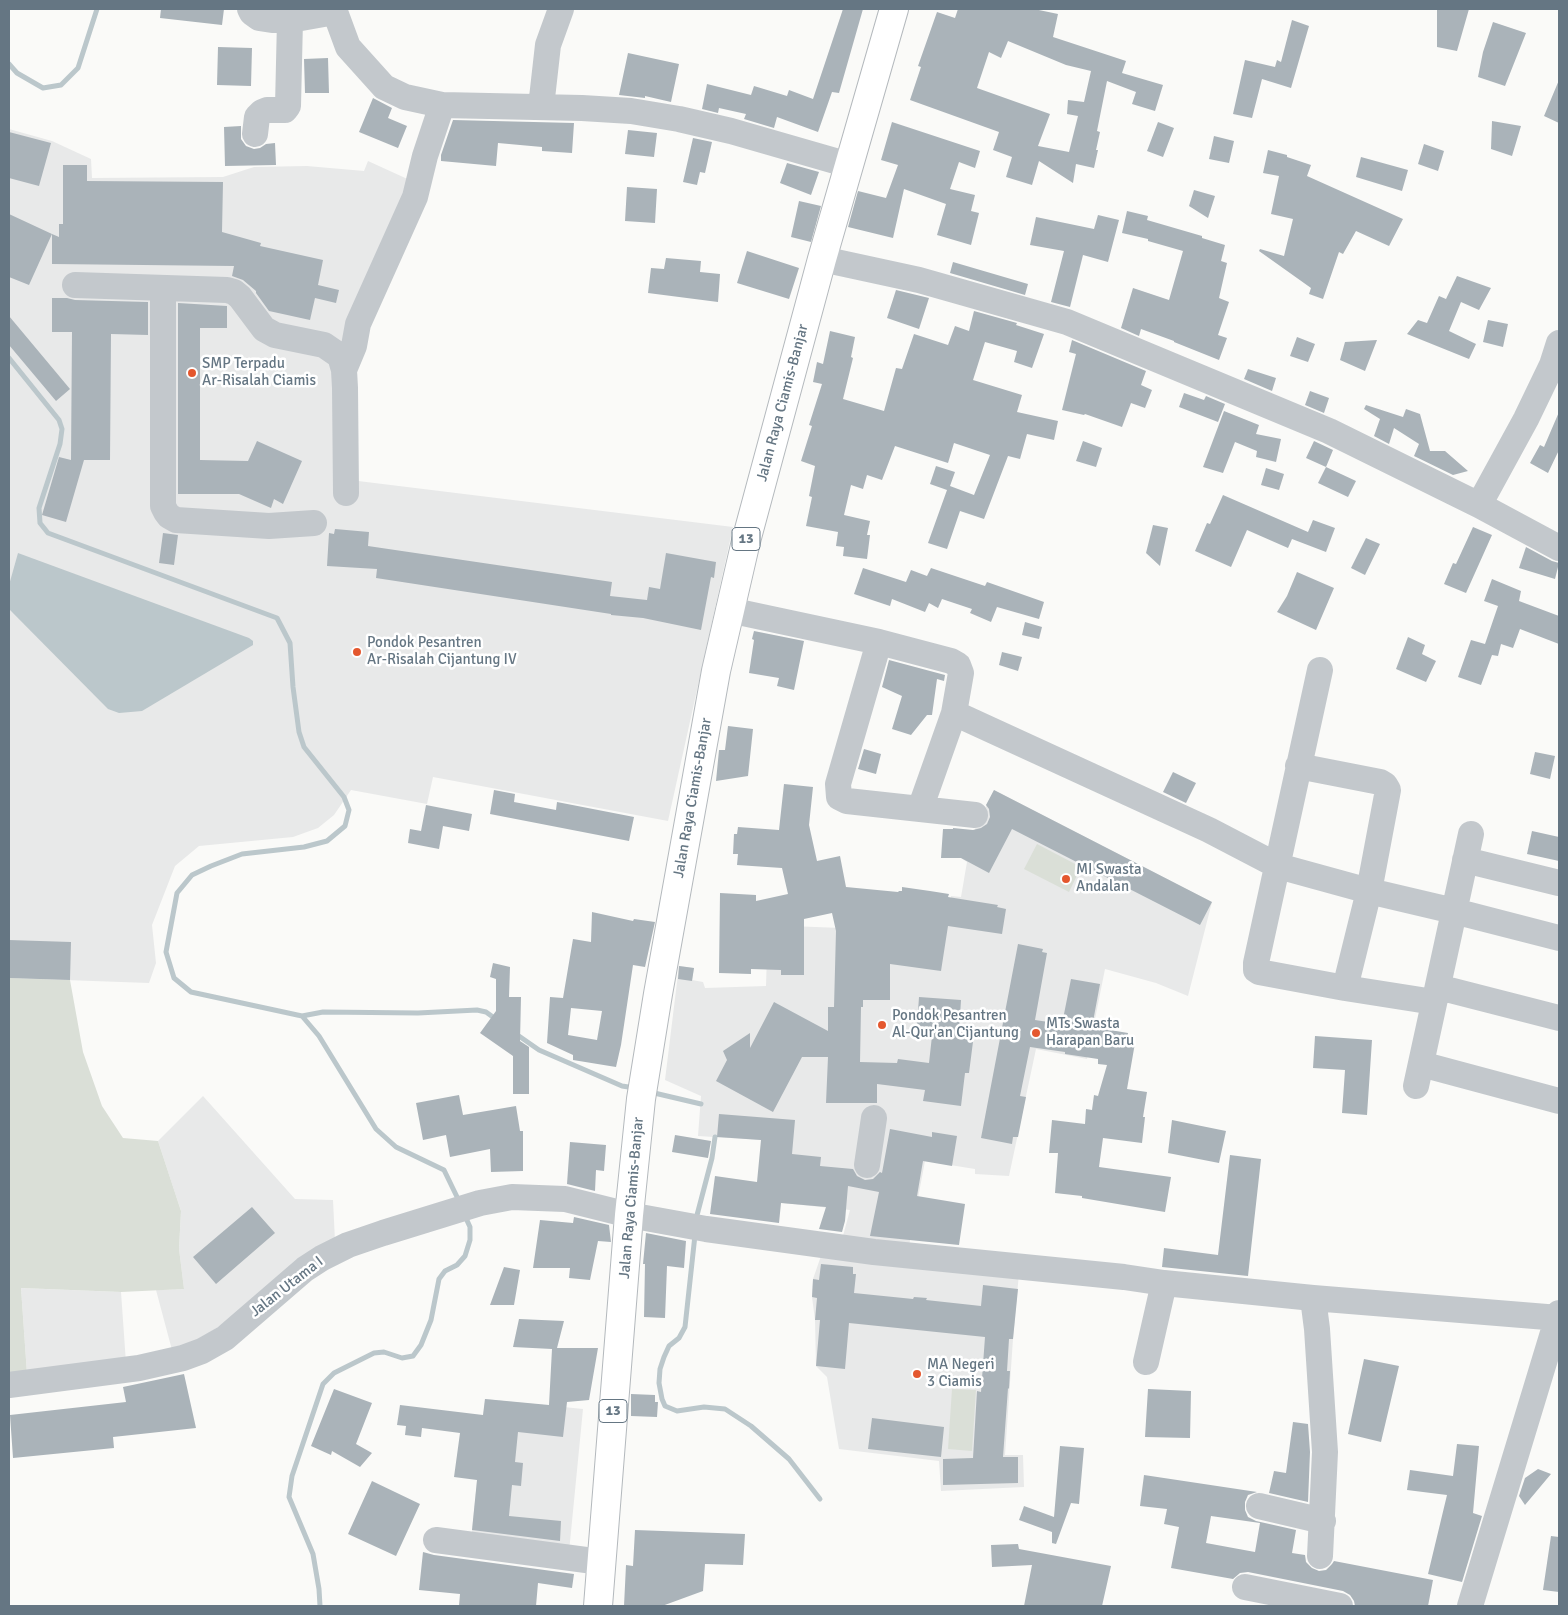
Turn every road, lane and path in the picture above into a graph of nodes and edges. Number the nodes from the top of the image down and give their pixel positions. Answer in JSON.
{"nodes":[{"id":1,"x":250,"y":9,"type":"edge"},
{"id":2,"x":561,"y":9,"type":"edge"},
{"id":3,"x":894,"y":9,"type":"edge"},
{"id":4,"x":334,"y":10,"type":"edge"},
{"id":5,"x":290,"y":20,"type":"junction"},
{"id":6,"x":442,"y":105,"type":"junction"},
{"id":7,"x":541,"y":107,"type":"junction"},
{"id":8,"x":255,"y":134,"type":"dead end"},
{"id":9,"x":849,"y":164,"type":"junction"},
{"id":10,"x":822,"y":259,"type":"junction"},
{"id":11,"x":75,"y":285,"type":"dead end"},
{"id":12,"x":163,"y":288,"type":"junction"},
{"id":13,"x":1559,"y":343,"type":"edge"},
{"id":14,"x":344,"y":370,"type":"junction"},
{"id":15,"x":346,"y":493,"type":"dead end"},
{"id":16,"x":1479,"y":505,"type":"junction"},
{"id":17,"x":314,"y":523,"type":"dead end"},
{"id":18,"x":1559,"y":548,"type":"edge"},
{"id":19,"x":729,"y":610,"type":"junction"},
{"id":20,"x":879,"y":642,"type":"junction"},
{"id":21,"x":1320,"y":670,"type":"dead end"},
{"id":22,"x":954,"y":713,"type":"junction"},
{"id":23,"x":1298,"y":766,"type":"junction"},
{"id":24,"x":920,"y":809,"type":"junction"},
{"id":25,"x":976,"y":815,"type":"dead end"},
{"id":26,"x":1470,"y":834,"type":"dead end"},
{"id":27,"x":1465,"y":860,"type":"junction"},
{"id":28,"x":1278,"y":866,"type":"junction"},
{"id":29,"x":1559,"y":883,"type":"edge"},
{"id":30,"x":1369,"y":891,"type":"junction"},
{"id":31,"x":1454,"y":910,"type":"junction"},
{"id":32,"x":1559,"y":938,"type":"edge"},
{"id":33,"x":1345,"y":988,"type":"junction"},
{"id":34,"x":1436,"y":995,"type":"junction"},
{"id":35,"x":1559,"y":1018,"type":"edge"},
{"id":36,"x":1559,"y":1101,"type":"edge"},
{"id":37,"x":874,"y":1118,"type":"dead end"},
{"id":38,"x":867,"y":1165,"type":"dead end"},
{"id":39,"x":629,"y":1215,"type":"junction"},
{"id":40,"x":1164,"y":1283,"type":"junction"},
{"id":41,"x":1313,"y":1298,"type":"junction"},
{"id":42,"x":1559,"y":1317,"type":"edge"},
{"id":43,"x":1146,"y":1362,"type":"dead end"},
{"id":44,"x":9,"y":1385,"type":"edge"},
{"id":45,"x":1259,"y":1506,"type":"dead end"},
{"id":46,"x":1323,"y":1521,"type":"junction"},
{"id":47,"x":436,"y":1540,"type":"dead end"},
{"id":48,"x":1320,"y":1556,"type":"dead end"},
{"id":49,"x":601,"y":1562,"type":"junction"},
{"id":50,"x":1245,"y":1587,"type":"dead end"},
{"id":51,"x":598,"y":1606,"type":"edge"},
{"id":52,"x":1340,"y":1606,"type":"edge"},
{"id":53,"x":1470,"y":1606,"type":"edge"}],
"edges":[{"from":1,"to":5,"type":"street"},
{"from":2,"to":7,"type":"street"},
{"from":3,"to":9,"type":"highway","name":"Jalan Raya Ciamis-Banjar","number":"13"},
{"from":4,"to":5,"type":"street"},
{"from":4,"to":6,"type":"street"},
{"from":5,"to":8,"type":"street"},
{"from":6,"to":7,"type":"street"},
{"from":6,"to":14,"type":"street"},
{"from":7,"to":9,"type":"street"},
{"from":9,"to":10,"type":"highway","name":"Jalan Raya Ciamis-Banjar","number":"13"},
{"from":10,"to":16,"type":"street"},
{"from":10,"to":19,"type":"highway","name":"Jalan Raya Ciamis-Banjar","number":"13"},
{"from":11,"to":12,"type":"street"},
{"from":12,"to":14,"type":"street"},
{"from":12,"to":17,"type":"street"},
{"from":13,"to":16,"type":"street"},
{"from":14,"to":15,"type":"street"},
{"from":16,"to":18,"type":"street"},
{"from":19,"to":20,"type":"street"},
{"from":19,"to":39,"type":"highway","name":"Jalan Raya Ciamis-Banjar","number":"13"},
{"from":20,"to":22,"type":"street"},
{"from":20,"to":24,"type":"street"},
{"from":21,"to":23,"type":"street"},
{"from":22,"to":24,"type":"street"},
{"from":22,"to":28,"type":"street"},
{"from":23,"to":28,"type":"street"},
{"from":23,"to":30,"type":"street"},
{"from":24,"to":25,"type":"street"},
{"from":26,"to":27,"type":"street"},
{"from":27,"to":29,"type":"street"},
{"from":27,"to":31,"type":"street"},
{"from":28,"to":30,"type":"street"},
{"from":28,"to":33,"type":"street"},
{"from":30,"to":31,"type":"street"},
{"from":30,"to":33,"type":"street"},
{"from":31,"to":32,"type":"street"},
{"from":31,"to":34,"type":"street"},
{"from":33,"to":34,"type":"street"},
{"from":34,"to":35,"type":"street"},
{"from":34,"to":36,"type":"street"},
{"from":37,"to":38,"type":"street"},
{"from":39,"to":40,"type":"street","name":"Jalan Utama I"},
{"from":39,"to":44,"type":"street","name":"Jalan Utama I"},
{"from":39,"to":49,"type":"highway","name":"Jalan Raya Ciamis-Banjar","number":"13"},
{"from":40,"to":41,"type":"street","name":"Jalan Utama I"},
{"from":40,"to":43,"type":"street"},
{"from":41,"to":42,"type":"street","name":"Jalan Utama I"},
{"from":41,"to":46,"type":"street"},
{"from":42,"to":53,"type":"street"},
{"from":45,"to":46,"type":"street"},
{"from":46,"to":48,"type":"street"},
{"from":47,"to":49,"type":"street"},
{"from":49,"to":51,"type":"highway","name":"Jalan Raya Ciamis-Banjar","number":"13"},
{"from":50,"to":52,"type":"street"}]}
